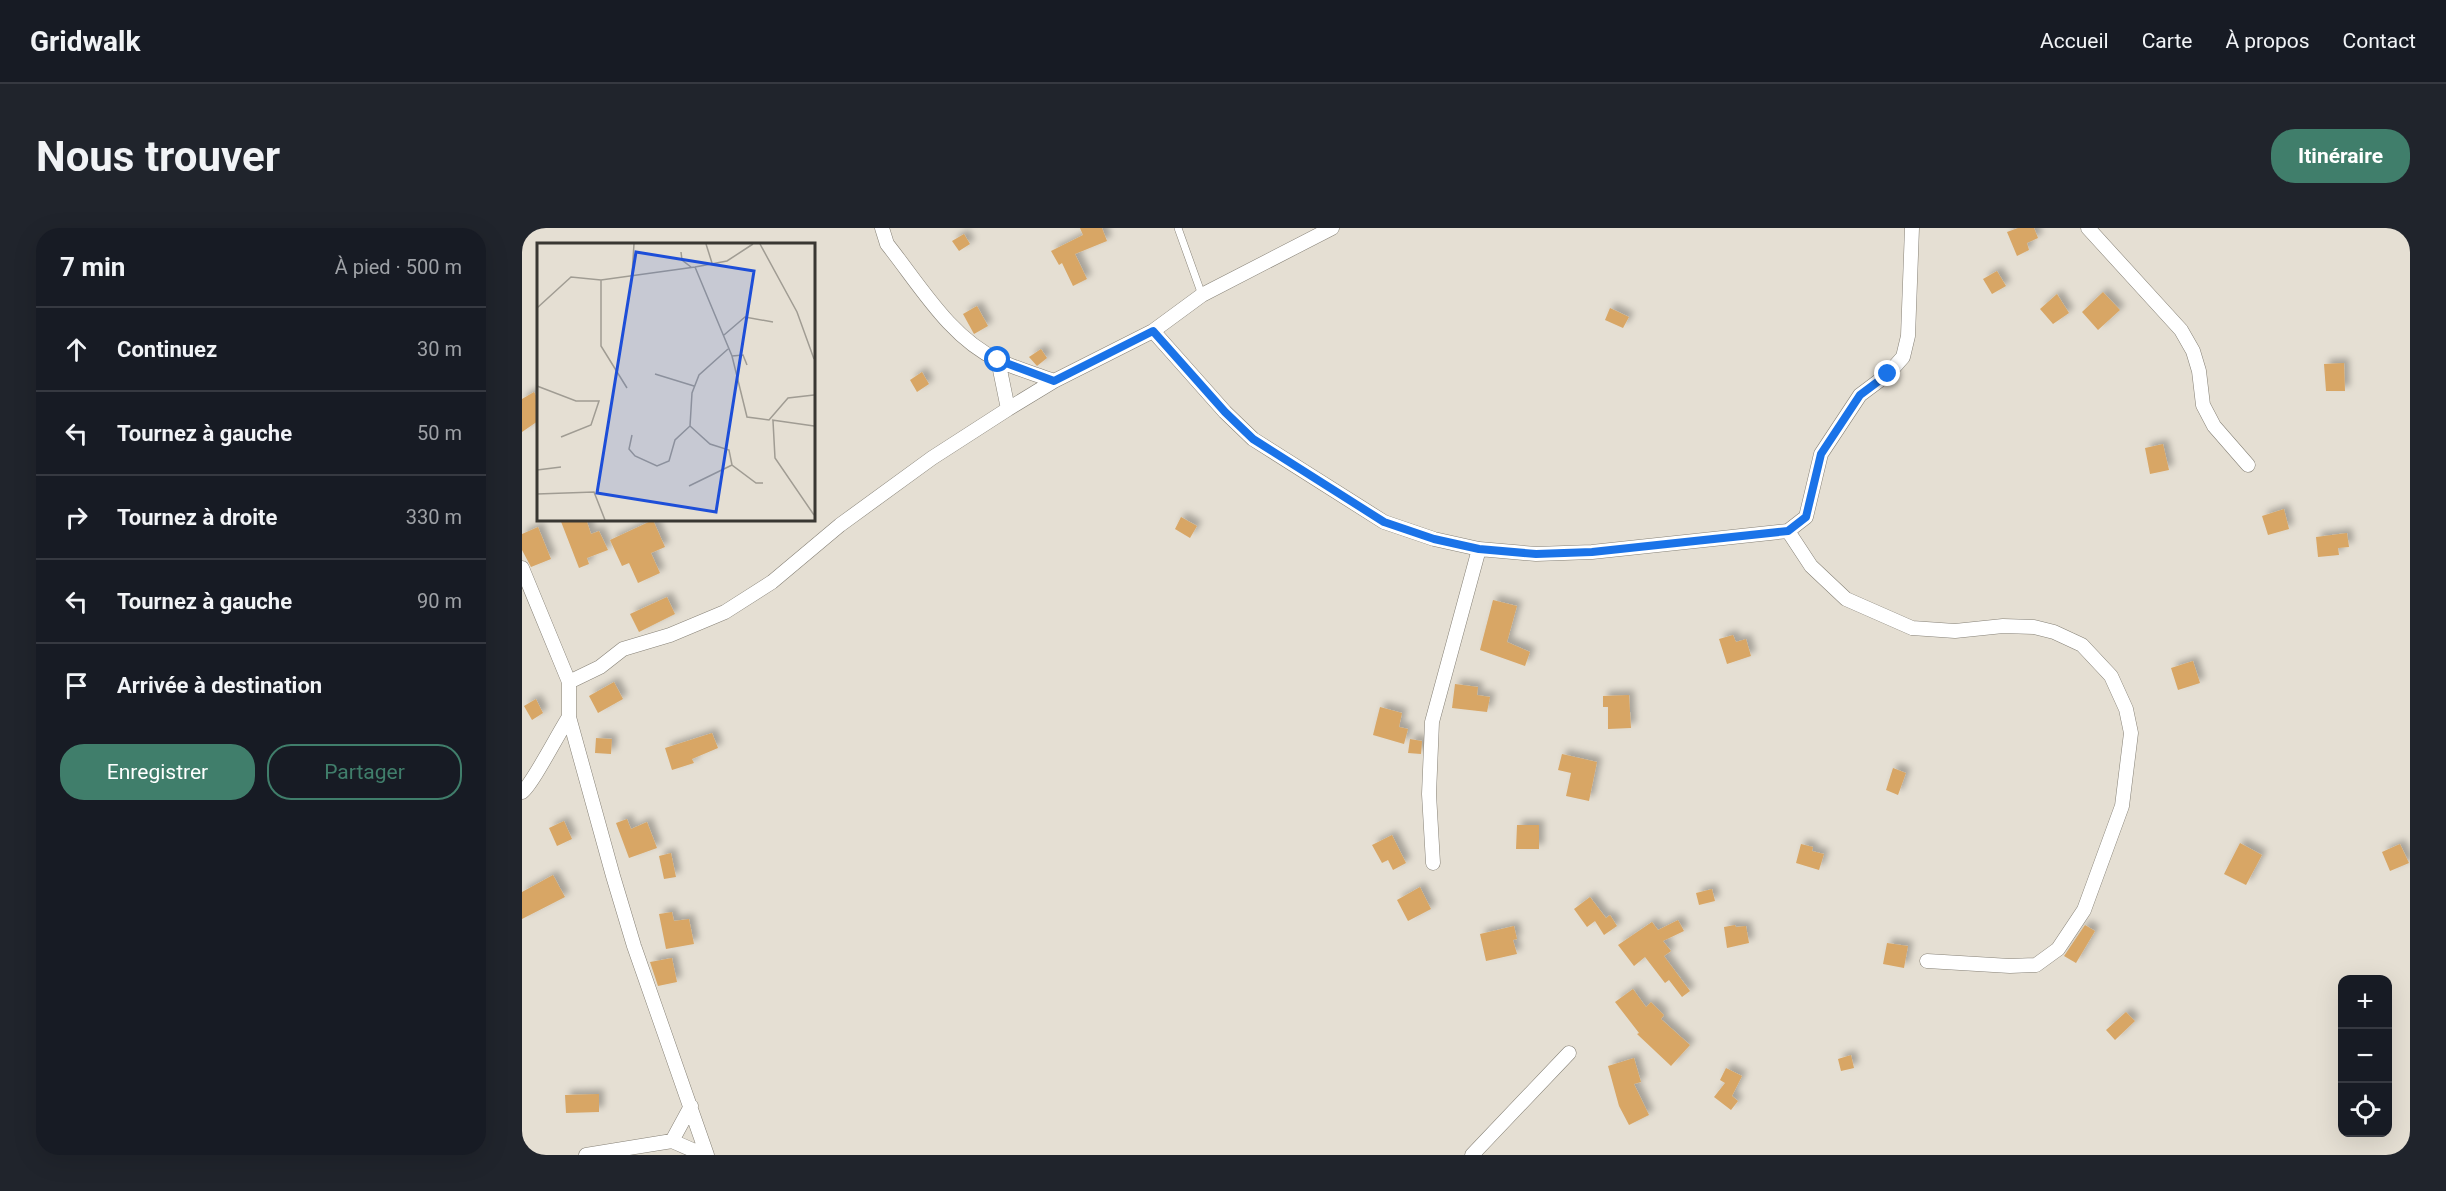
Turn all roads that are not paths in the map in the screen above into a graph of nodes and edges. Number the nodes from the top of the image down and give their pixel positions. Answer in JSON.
{"nodes":[{"id":1,"x":882,"y":228,"type":"edge"},
{"id":2,"x":1178,"y":228,"type":"edge"},
{"id":3,"x":1332,"y":228,"type":"edge"},
{"id":4,"x":1912,"y":228,"type":"edge"},
{"id":5,"x":2088,"y":228,"type":"edge"},
{"id":6,"x":1202,"y":295,"type":"junction"},
{"id":7,"x":1153,"y":331,"type":"junction"},
{"id":8,"x":998,"y":360,"type":"junction"},
{"id":9,"x":1054,"y":381,"type":"junction"},
{"id":10,"x":1008,"y":409,"type":"junction"},
{"id":11,"x":2248,"y":465,"type":"dead end"},
{"id":12,"x":1788,"y":531,"type":"junction"},
{"id":13,"x":1479,"y":549,"type":"junction"},
{"id":14,"x":522,"y":568,"type":"edge"},
{"id":15,"x":569,"y":682,"type":"junction"},
{"id":16,"x":569,"y":717,"type":"junction"},
{"id":17,"x":522,"y":792,"type":"edge"},
{"id":18,"x":1433,"y":863,"type":"dead end"},
{"id":19,"x":1928,"y":961,"type":"dead end"},
{"id":20,"x":1569,"y":1053,"type":"dead end"},
{"id":21,"x":691,"y":1106,"type":"junction"},
{"id":22,"x":672,"y":1141,"type":"junction"},
{"id":23,"x":586,"y":1155,"type":"edge"},
{"id":24,"x":706,"y":1155,"type":"edge"},
{"id":25,"x":1472,"y":1155,"type":"edge"}],
"edges":[{"from":1,"to":8,"type":"street"},
{"from":2,"to":6,"type":"lane"},
{"from":3,"to":6,"type":"street"},
{"from":4,"to":12,"type":"street"},
{"from":5,"to":11,"type":"street"},
{"from":6,"to":7,"type":"street"},
{"from":7,"to":9,"type":"street"},
{"from":7,"to":13,"type":"street"},
{"from":8,"to":9,"type":"street"},
{"from":8,"to":10,"type":"street"},
{"from":9,"to":10,"type":"street"},
{"from":10,"to":15,"type":"street"},
{"from":12,"to":13,"type":"street"},
{"from":12,"to":19,"type":"street"},
{"from":13,"to":18,"type":"street"},
{"from":14,"to":15,"type":"street"},
{"from":15,"to":16,"type":"street"},
{"from":16,"to":17,"type":"street"},
{"from":16,"to":21,"type":"street"},
{"from":20,"to":25,"type":"street"},
{"from":21,"to":22,"type":"street"},
{"from":21,"to":24,"type":"street"},
{"from":22,"to":23,"type":"street"},
{"from":22,"to":24,"type":"street"}]}
